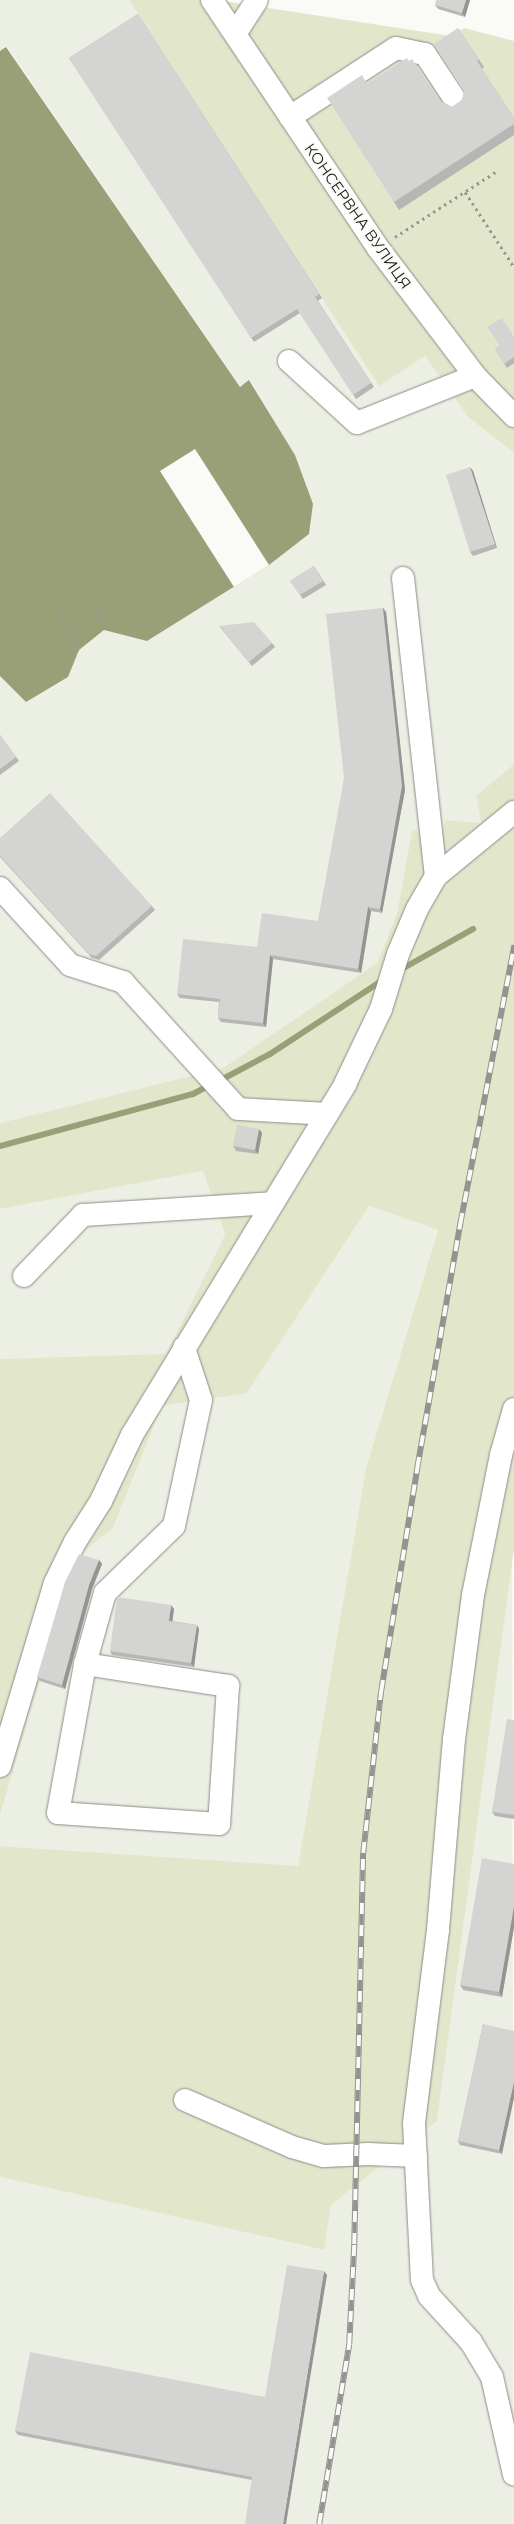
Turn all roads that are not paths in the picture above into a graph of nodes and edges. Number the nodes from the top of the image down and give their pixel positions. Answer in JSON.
{"nodes":[{"id":1,"x":212,"y":0,"type":"edge"},
{"id":2,"x":228,"y":0,"type":"edge"},
{"id":3,"x":257,"y":0,"type":"edge"},
{"id":4,"x":235,"y":34,"type":"junction"},
{"id":5,"x":456,"y":101,"type":"dead end"},
{"id":6,"x":290,"y":117,"type":"junction"},
{"id":7,"x":289,"y":361,"type":"dead end"},
{"id":8,"x":475,"y":376,"type":"junction"},
{"id":9,"x":514,"y":416,"type":"edge"},
{"id":10,"x":403,"y":578,"type":"dead end"},
{"id":11,"x":514,"y":812,"type":"edge"},
{"id":12,"x":436,"y":876,"type":"junction"},
{"id":13,"x":0,"y":888,"type":"edge"},
{"id":14,"x":327,"y":1114,"type":"junction"},
{"id":15,"x":273,"y":1203,"type":"junction"},
{"id":16,"x":24,"y":1276,"type":"dead end"},
{"id":17,"x":184,"y":1348,"type":"junction"},
{"id":18,"x":514,"y":1409,"type":"edge"},
{"id":19,"x":85,"y":1664,"type":"junction"},
{"id":20,"x":0,"y":1766,"type":"edge"},
{"id":21,"x":185,"y":2100,"type":"dead end"},
{"id":22,"x":416,"y":2156,"type":"junction"},
{"id":23,"x":504,"y":2384,"type":"edge"},
{"id":24,"x":514,"y":2475,"type":"edge"}],
"edges":[{"from":1,"to":4,"type":"street"},
{"from":2,"to":4,"type":"street","name":"КОНСЕРВНА ВУЛИЦЯ"},
{"from":3,"to":4,"type":"street"},
{"from":4,"to":6,"type":"street","name":"КОНСЕРВНА ВУЛИЦЯ"},
{"from":5,"to":6,"type":"street"},
{"from":6,"to":8,"type":"street","name":"КОНСЕРВНА ВУЛИЦЯ"},
{"from":7,"to":8,"type":"street"},
{"from":8,"to":9,"type":"street","name":"КОНСЕРВНА ВУЛИЦЯ"},
{"from":10,"to":12,"type":"street"},
{"from":11,"to":12,"type":"street"},
{"from":12,"to":14,"type":"street"},
{"from":13,"to":14,"type":"street"},
{"from":14,"to":15,"type":"street"},
{"from":15,"to":16,"type":"street"},
{"from":15,"to":17,"type":"street"},
{"from":17,"to":19,"type":"street"},
{"from":17,"to":20,"type":"street"},
{"from":18,"to":22,"type":"street"},
{"from":19,"to":19,"type":"street"},
{"from":21,"to":22,"type":"street"},
{"from":22,"to":23,"type":"street"},
{"from":23,"to":24,"type":"street"}]}
